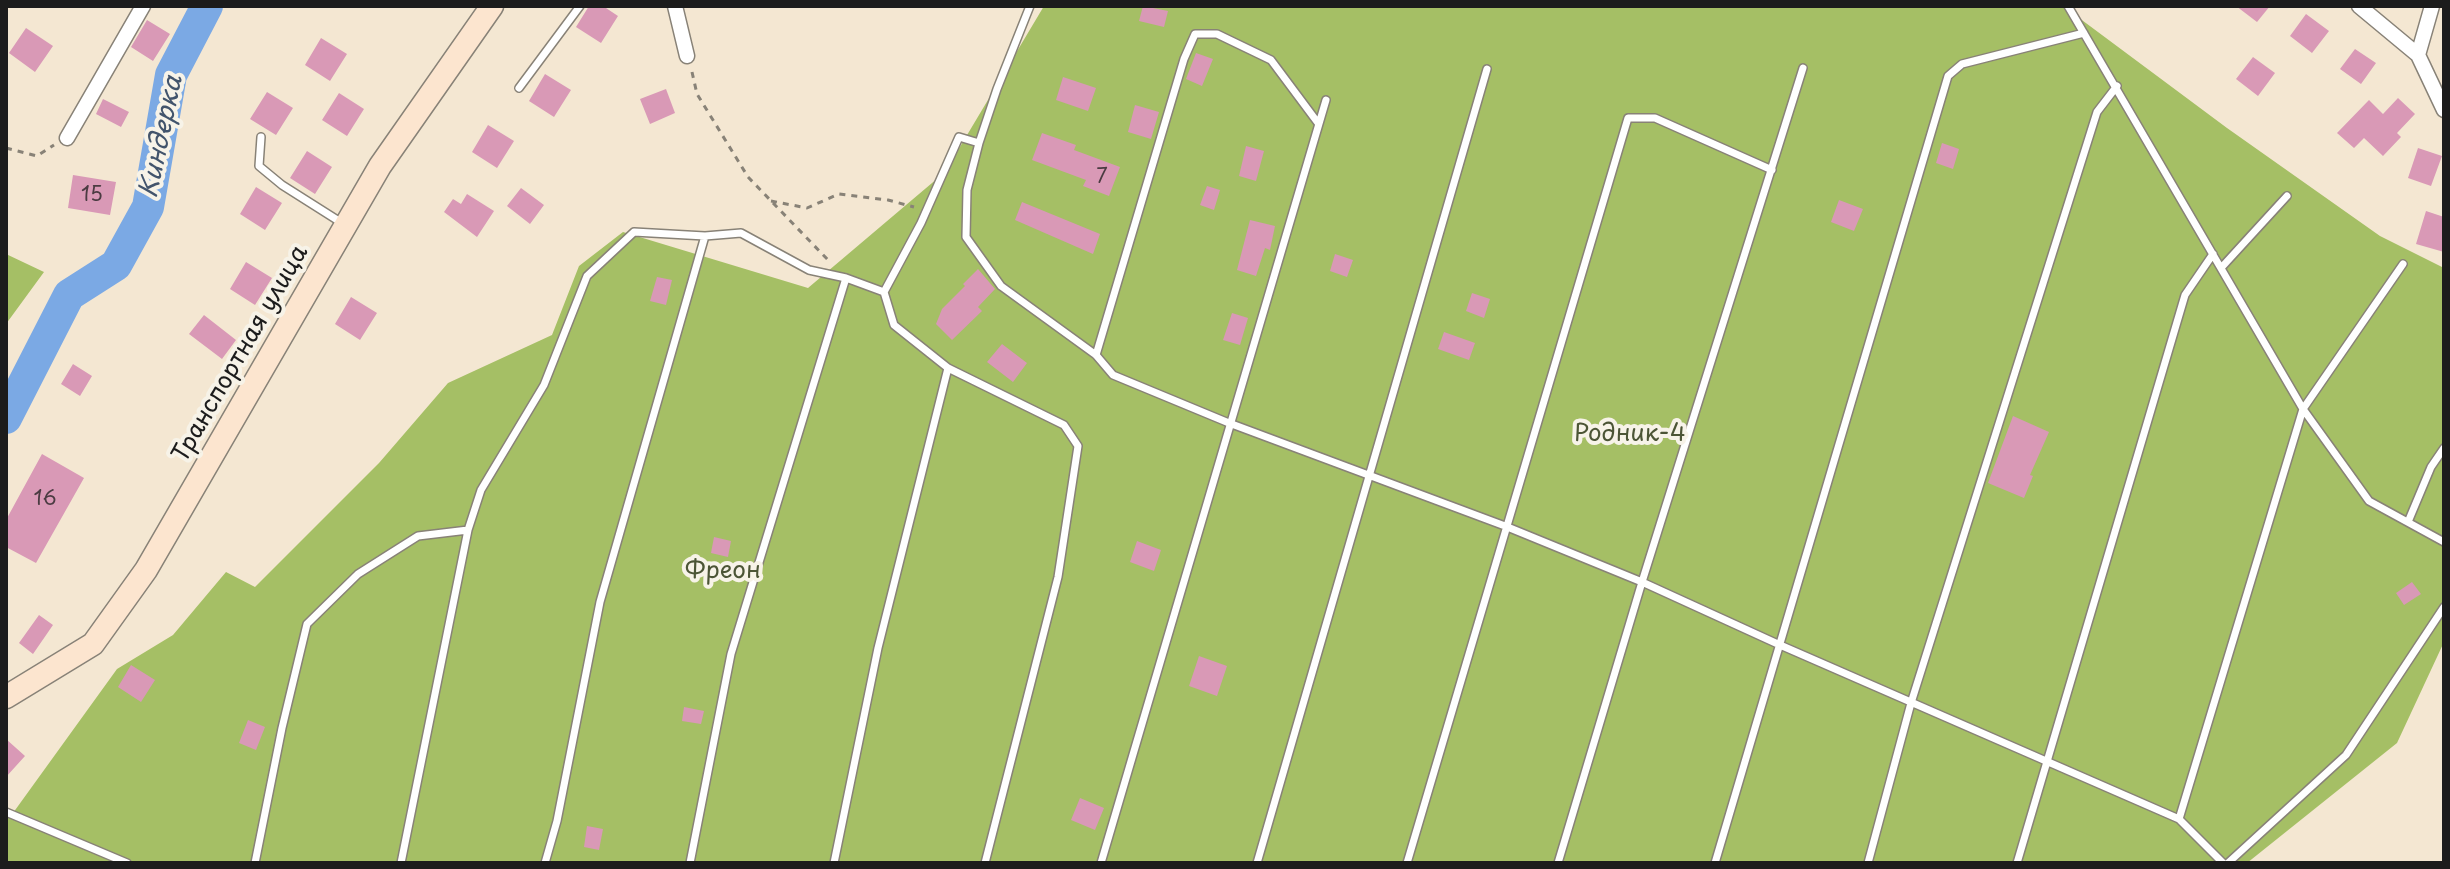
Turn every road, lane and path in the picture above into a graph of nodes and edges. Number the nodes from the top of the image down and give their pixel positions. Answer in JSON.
{"nodes":[{"id":1,"x":143,"y":6,"type":"edge"},
{"id":2,"x":492,"y":6,"type":"edge"},
{"id":3,"x":580,"y":6,"type":"edge"},
{"id":4,"x":675,"y":6,"type":"edge"},
{"id":5,"x":1030,"y":6,"type":"edge"},
{"id":6,"x":2068,"y":6,"type":"edge"},
{"id":7,"x":2359,"y":6,"type":"edge"},
{"id":8,"x":2432,"y":6,"type":"edge"},
{"id":9,"x":2084,"y":33,"type":"junction"},
{"id":10,"x":2418,"y":55,"type":"junction"},
{"id":11,"x":687,"y":56,"type":"joint"},
{"id":12,"x":1803,"y":68,"type":"dead end"},
{"id":13,"x":1487,"y":69,"type":"dead end"},
{"id":14,"x":2117,"y":86,"type":"junction"},
{"id":15,"x":519,"y":88,"type":"dead end"},
{"id":16,"x":1326,"y":100,"type":"dead end"},
{"id":17,"x":2444,"y":110,"type":"edge"},
{"id":18,"x":1318,"y":123,"type":"junction"},
{"id":19,"x":261,"y":137,"type":"dead end"},
{"id":20,"x":67,"y":138,"type":"joint"},
{"id":21,"x":979,"y":143,"type":"junction"},
{"id":22,"x":6,"y":148,"type":"edge"},
{"id":23,"x":1772,"y":170,"type":"junction"},
{"id":24,"x":2287,"y":196,"type":"dead end"},
{"id":25,"x":771,"y":201,"type":"junction"},
{"id":26,"x":926,"y":211,"type":"junction"},
{"id":27,"x":346,"y":225,"type":"junction"},
{"id":28,"x":705,"y":236,"type":"junction"},
{"id":29,"x":2213,"y":254,"type":"junction"},
{"id":30,"x":2403,"y":264,"type":"dead end"},
{"id":31,"x":2221,"y":268,"type":"junction"},
{"id":32,"x":846,"y":278,"type":"junction"},
{"id":33,"x":884,"y":292,"type":"junction"},
{"id":34,"x":1096,"y":355,"type":"junction"},
{"id":35,"x":948,"y":368,"type":"junction"},
{"id":36,"x":2303,"y":409,"type":"junction"},
{"id":37,"x":1229,"y":423,"type":"junction"},
{"id":38,"x":2444,"y":448,"type":"edge"},
{"id":39,"x":1371,"y":476,"type":"junction"},
{"id":40,"x":2408,"y":522,"type":"junction"},
{"id":41,"x":1505,"y":526,"type":"junction"},
{"id":42,"x":468,"y":530,"type":"junction"},
{"id":43,"x":2444,"y":542,"type":"edge"},
{"id":44,"x":1642,"y":582,"type":"junction"},
{"id":45,"x":2444,"y":607,"type":"edge"},
{"id":46,"x":1780,"y":645,"type":"junction"},
{"id":47,"x":6,"y":697,"type":"edge"},
{"id":48,"x":1911,"y":703,"type":"junction"},
{"id":49,"x":2046,"y":762,"type":"junction"},
{"id":50,"x":6,"y":812,"type":"edge"},
{"id":51,"x":2179,"y":819,"type":"junction"},
{"id":52,"x":127,"y":863,"type":"edge"},
{"id":53,"x":255,"y":863,"type":"edge"},
{"id":54,"x":401,"y":863,"type":"edge"},
{"id":55,"x":545,"y":863,"type":"edge"},
{"id":56,"x":690,"y":863,"type":"edge"},
{"id":57,"x":834,"y":863,"type":"edge"},
{"id":58,"x":985,"y":863,"type":"edge"},
{"id":59,"x":1101,"y":863,"type":"edge"},
{"id":60,"x":1257,"y":863,"type":"edge"},
{"id":61,"x":1407,"y":863,"type":"edge"},
{"id":62,"x":1558,"y":863,"type":"edge"},
{"id":63,"x":1715,"y":863,"type":"edge"},
{"id":64,"x":1868,"y":863,"type":"edge"},
{"id":65,"x":2017,"y":863,"type":"edge"},
{"id":66,"x":2225,"y":863,"type":"edge"}],
"edges":[{"from":1,"to":20,"type":"street"},
{"from":2,"to":27,"type":"street","name":"Транспортная улица"},
{"from":3,"to":15,"type":"lane"},
{"from":4,"to":11,"type":"street"},
{"from":5,"to":21,"type":"lane"},
{"from":6,"to":9,"type":"lane"},
{"from":7,"to":10,"type":"street"},
{"from":8,"to":10,"type":"street"},
{"from":9,"to":14,"type":"lane"},
{"from":9,"to":46,"type":"lane"},
{"from":10,"to":17,"type":"street"},
{"from":11,"to":25,"type":"path"},
{"from":12,"to":23,"type":"lane"},
{"from":13,"to":39,"type":"lane"},
{"from":14,"to":29,"type":"lane"},
{"from":14,"to":48,"type":"lane"},
{"from":16,"to":18,"type":"lane"},
{"from":18,"to":34,"type":"lane"},
{"from":18,"to":37,"type":"lane"},
{"from":19,"to":27,"type":"lane"},
{"from":20,"to":22,"type":"path"},
{"from":21,"to":26,"type":"lane"},
{"from":21,"to":34,"type":"lane"},
{"from":23,"to":41,"type":"lane"},
{"from":23,"to":44,"type":"lane"},
{"from":24,"to":31,"type":"lane"},
{"from":25,"to":26,"type":"path"},
{"from":25,"to":32,"type":"path"},
{"from":26,"to":33,"type":"lane"},
{"from":27,"to":47,"type":"street","name":"Транспортная улица"},
{"from":28,"to":32,"type":"lane"},
{"from":28,"to":42,"type":"lane"},
{"from":28,"to":55,"type":"lane"},
{"from":29,"to":31,"type":"lane"},
{"from":29,"to":49,"type":"lane"},
{"from":30,"to":36,"type":"lane"},
{"from":31,"to":36,"type":"lane"},
{"from":32,"to":33,"type":"lane"},
{"from":32,"to":56,"type":"lane"},
{"from":33,"to":35,"type":"lane"},
{"from":34,"to":37,"type":"lane"},
{"from":35,"to":57,"type":"lane"},
{"from":35,"to":58,"type":"lane"},
{"from":36,"to":40,"type":"lane"},
{"from":36,"to":51,"type":"lane"},
{"from":37,"to":39,"type":"lane"},
{"from":37,"to":59,"type":"lane"},
{"from":38,"to":40,"type":"lane"},
{"from":39,"to":41,"type":"lane"},
{"from":39,"to":60,"type":"lane"},
{"from":40,"to":43,"type":"lane"},
{"from":41,"to":44,"type":"lane"},
{"from":41,"to":61,"type":"lane"},
{"from":42,"to":53,"type":"lane"},
{"from":42,"to":54,"type":"lane"},
{"from":44,"to":46,"type":"lane"},
{"from":44,"to":62,"type":"lane"},
{"from":45,"to":66,"type":"lane"},
{"from":46,"to":48,"type":"lane"},
{"from":46,"to":63,"type":"lane"},
{"from":48,"to":49,"type":"lane"},
{"from":48,"to":64,"type":"lane"},
{"from":49,"to":51,"type":"lane"},
{"from":49,"to":65,"type":"lane"},
{"from":50,"to":52,"type":"lane"},
{"from":51,"to":66,"type":"lane"}]}
